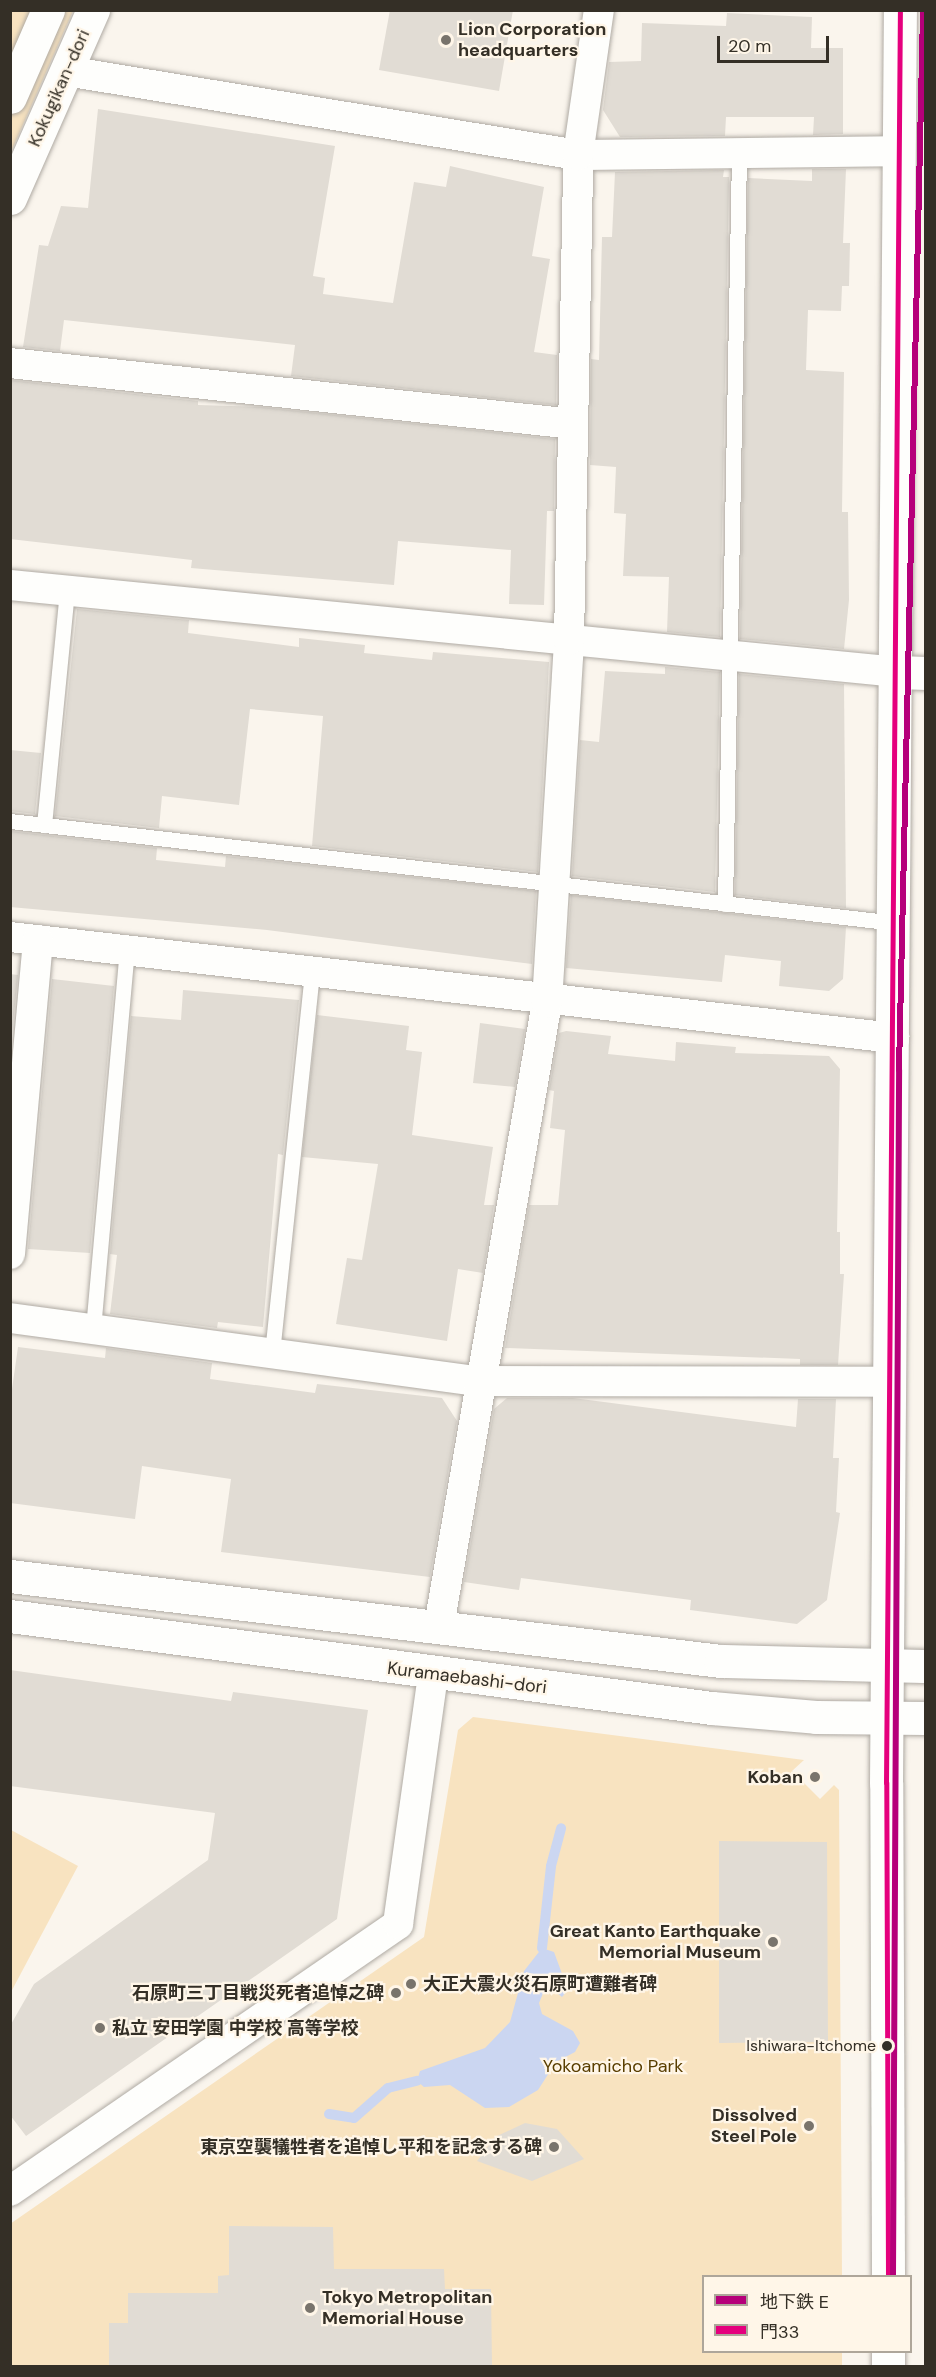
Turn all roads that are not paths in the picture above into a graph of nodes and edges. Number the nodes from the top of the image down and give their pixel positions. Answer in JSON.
{"nodes":[{"id":1,"x":48,"y":10,"type":"edge"},
{"id":2,"x":93,"y":10,"type":"edge"},
{"id":3,"x":599,"y":10,"type":"edge"},
{"id":4,"x":900,"y":10,"type":"edge"},
{"id":5,"x":66,"y":71,"type":"junction"},
{"id":6,"x":10,"y":97,"type":"edge"},
{"id":7,"x":897,"y":151,"type":"junction"},
{"id":8,"x":738,"y":153,"type":"junction"},
{"id":9,"x":578,"y":155,"type":"junction"},
{"id":10,"x":10,"y":198,"type":"edge"},
{"id":11,"x":10,"y":363,"type":"edge"},
{"id":12,"x":573,"y":424,"type":"junction"},
{"id":13,"x":10,"y":585,"type":"edge"},
{"id":14,"x":67,"y":590,"type":"junction"},
{"id":15,"x":569,"y":640,"type":"junction"},
{"id":16,"x":732,"y":656,"type":"junction"},
{"id":17,"x":912,"y":673,"type":"edge"},
{"id":18,"x":10,"y":821,"type":"edge"},
{"id":19,"x":44,"y":825,"type":"junction"},
{"id":20,"x":555,"y":884,"type":"junction"},
{"id":21,"x":725,"y":904,"type":"junction"},
{"id":22,"x":895,"y":923,"type":"junction"},
{"id":23,"x":24,"y":939,"type":"edge"},
{"id":24,"x":127,"y":951,"type":"junction"},
{"id":25,"x":312,"y":973,"type":"junction"},
{"id":26,"x":547,"y":1002,"type":"junction"},
{"id":27,"x":894,"y":1038,"type":"junction"},
{"id":28,"x":10,"y":1254,"type":"edge"},
{"id":29,"x":10,"y":1318,"type":"edge"},
{"id":30,"x":93,"y":1329,"type":"junction"},
{"id":31,"x":272,"y":1353,"type":"junction"},
{"id":32,"x":478,"y":1381,"type":"junction"},
{"id":33,"x":890,"y":1383,"type":"junction"},
{"id":34,"x":10,"y":1576,"type":"edge"},
{"id":35,"x":10,"y":1616,"type":"edge"},
{"id":36,"x":439,"y":1626,"type":"junction"},
{"id":37,"x":926,"y":1666,"type":"edge"},
{"id":38,"x":887,"y":1667,"type":"junction"},
{"id":39,"x":433,"y":1674,"type":"junction"},
{"id":40,"x":926,"y":1718,"type":"edge"},
{"id":41,"x":886,"y":1719,"type":"junction"},
{"id":42,"x":10,"y":2191,"type":"edge"},
{"id":43,"x":888,"y":2275,"type":"edge"}],
"edges":[{"from":1,"to":6,"type":"main road"},
{"from":2,"to":5,"type":"main road","name":"Kokugikan-dori"},
{"from":3,"to":9,"type":"street"},
{"from":4,"to":7,"type":"main road"},
{"from":5,"to":9,"type":"street"},
{"from":5,"to":10,"type":"main road","name":"Kokugikan-dori"},
{"from":7,"to":8,"type":"street"},
{"from":7,"to":17,"type":"main road"},
{"from":8,"to":9,"type":"street"},
{"from":8,"to":16,"type":"lane"},
{"from":9,"to":12,"type":"street"},
{"from":11,"to":12,"type":"street"},
{"from":12,"to":15,"type":"street"},
{"from":13,"to":14,"type":"street"},
{"from":14,"to":15,"type":"street"},
{"from":14,"to":19,"type":"lane"},
{"from":15,"to":16,"type":"street"},
{"from":15,"to":20,"type":"street"},
{"from":16,"to":17,"type":"street"},
{"from":16,"to":21,"type":"lane"},
{"from":17,"to":22,"type":"main road"},
{"from":18,"to":19,"type":"lane"},
{"from":19,"to":20,"type":"lane"},
{"from":20,"to":21,"type":"lane"},
{"from":20,"to":26,"type":"street"},
{"from":21,"to":22,"type":"lane"},
{"from":22,"to":27,"type":"main road"},
{"from":23,"to":24,"type":"street"},
{"from":23,"to":28,"type":"street"},
{"from":24,"to":25,"type":"street"},
{"from":24,"to":30,"type":"lane"},
{"from":25,"to":26,"type":"street"},
{"from":25,"to":31,"type":"lane"},
{"from":26,"to":27,"type":"street"},
{"from":26,"to":32,"type":"street"},
{"from":27,"to":33,"type":"main road"},
{"from":29,"to":30,"type":"street"},
{"from":30,"to":31,"type":"street"},
{"from":31,"to":32,"type":"street"},
{"from":32,"to":33,"type":"street"},
{"from":32,"to":36,"type":"street"},
{"from":33,"to":38,"type":"main road"},
{"from":34,"to":36,"type":"main road"},
{"from":35,"to":39,"type":"main road","name":"Kuramaebashi-dori"},
{"from":36,"to":38,"type":"main road"},
{"from":37,"to":38,"type":"main road"},
{"from":38,"to":41,"type":"main road"},
{"from":39,"to":41,"type":"main road","name":"Kuramaebashi-dori"},
{"from":39,"to":42,"type":"street"},
{"from":40,"to":41,"type":"main road","name":"Kuramaebashi-dori"},
{"from":41,"to":43,"type":"main road"}]}
